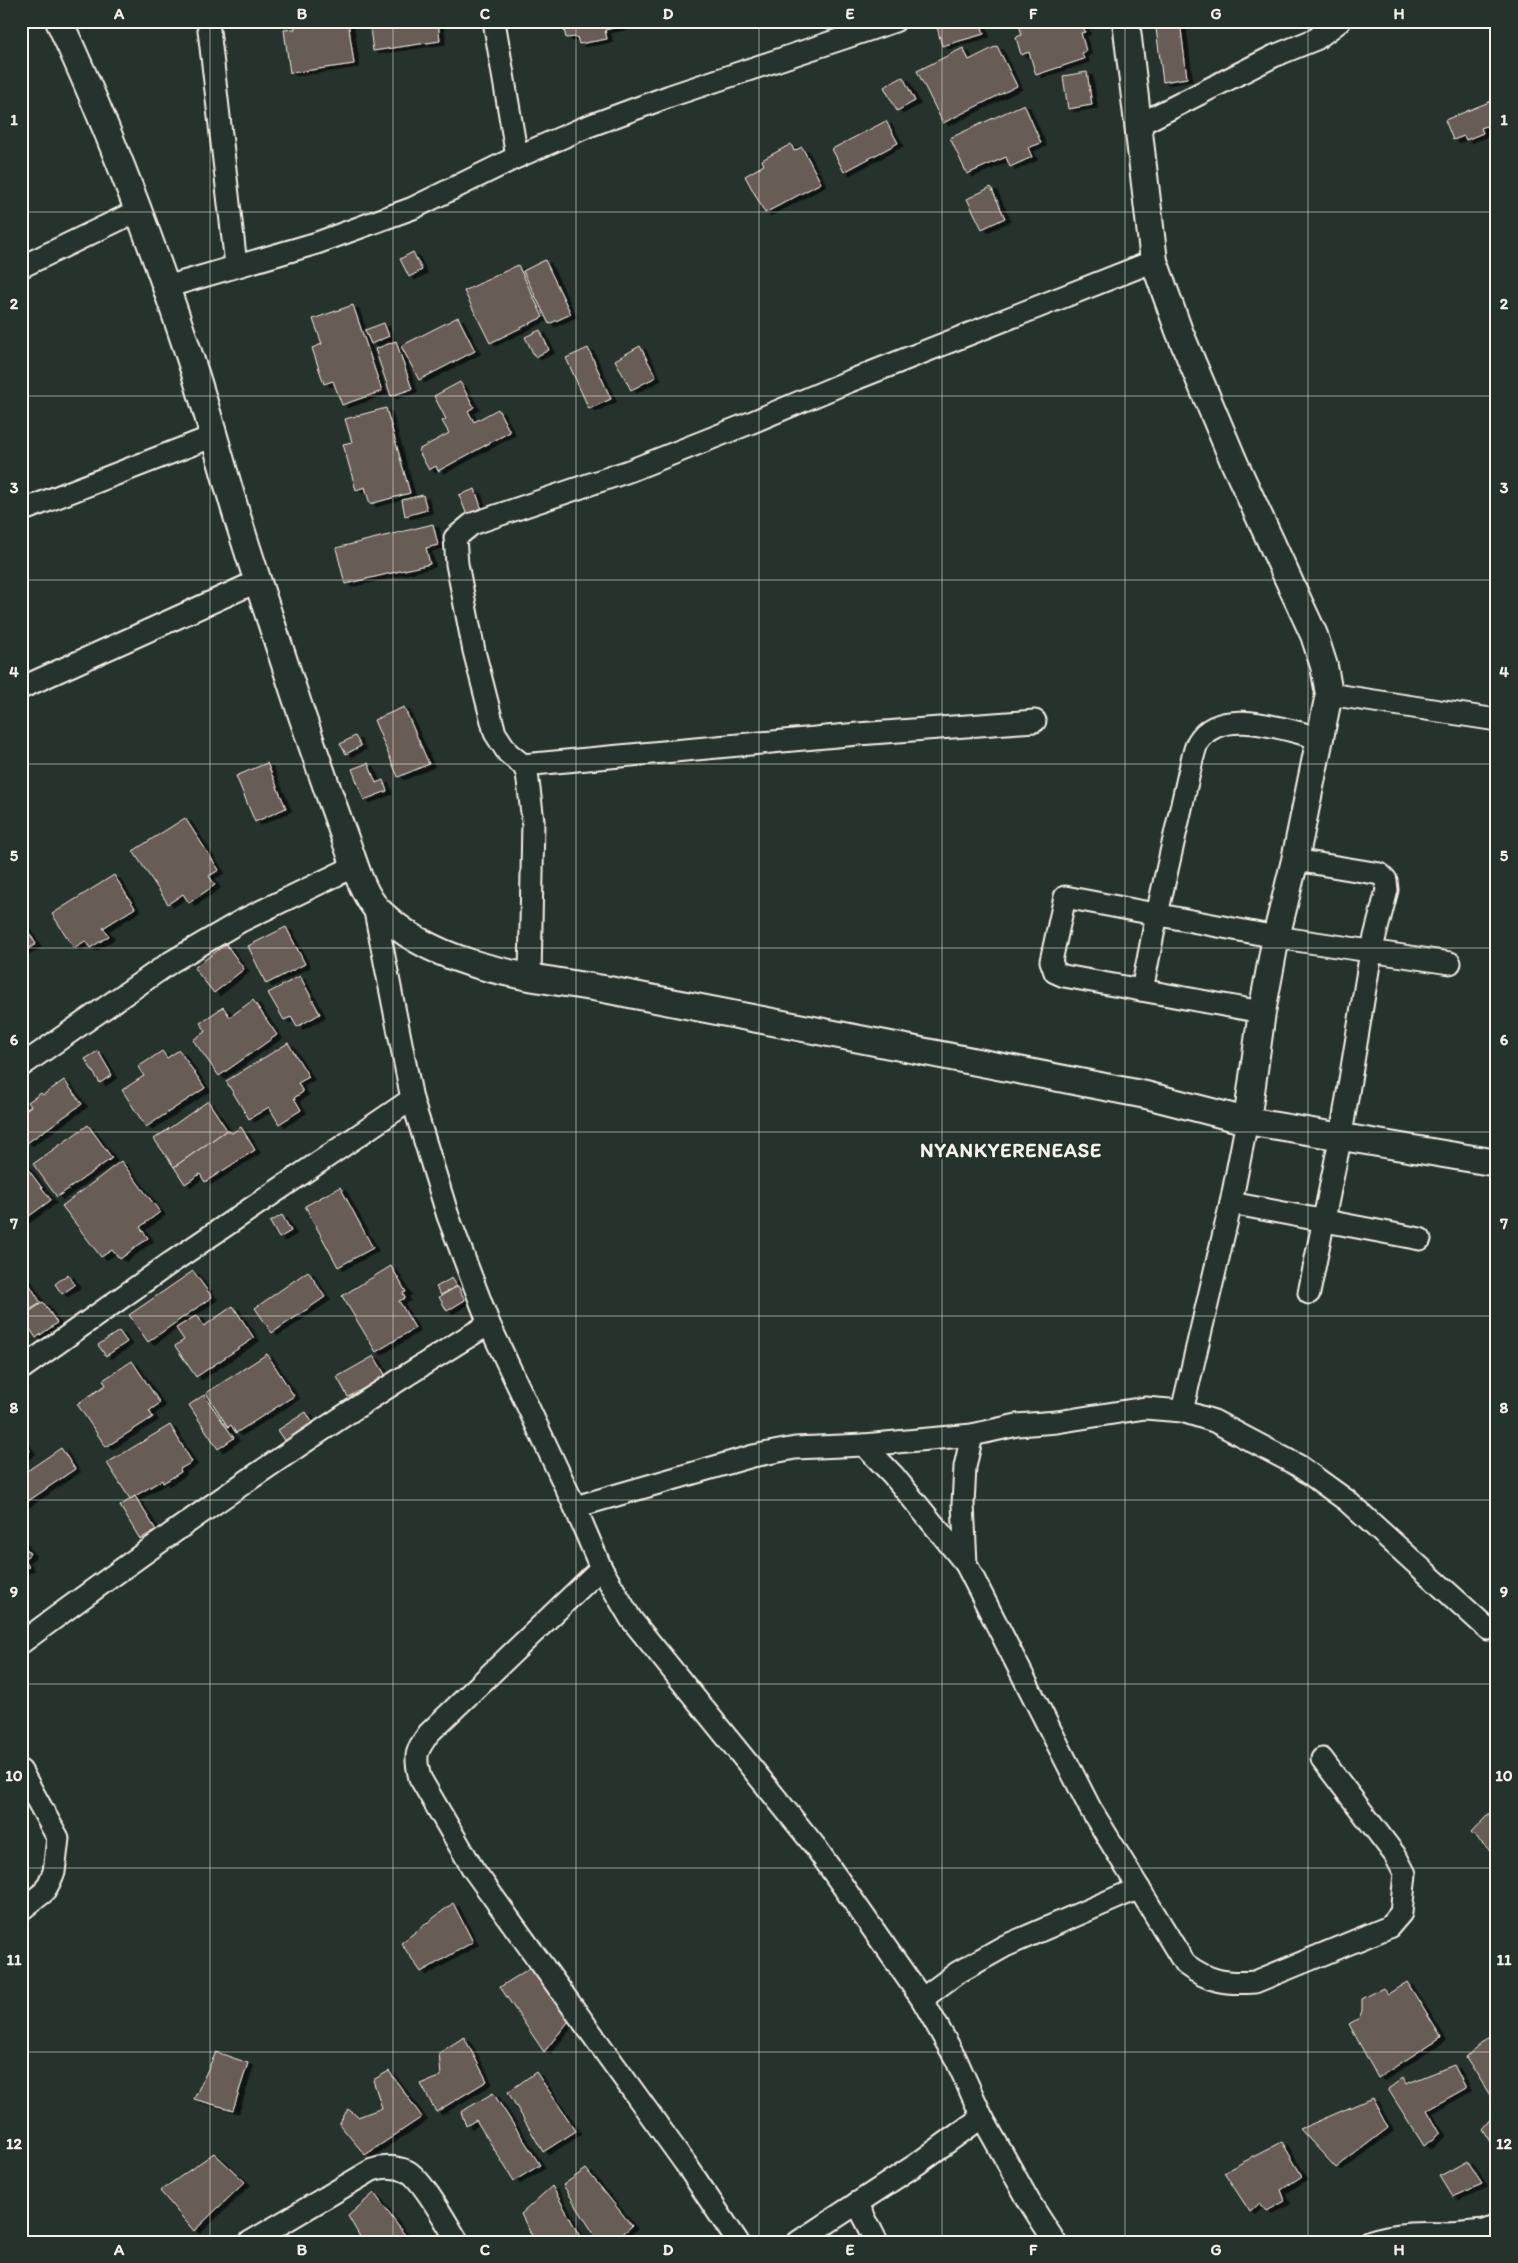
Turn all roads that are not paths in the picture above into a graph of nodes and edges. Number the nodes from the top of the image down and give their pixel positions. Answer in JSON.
{"nodes":[{"id":1,"x":59,"y":21,"type":"edge"},
{"id":2,"x":208,"y":21,"type":"edge"},
{"id":3,"x":494,"y":21,"type":"edge"},
{"id":4,"x":895,"y":21,"type":"edge"},
{"id":5,"x":1126,"y":21,"type":"edge"},
{"id":6,"x":1340,"y":21,"type":"edge"},
{"id":7,"x":1138,"y":125,"type":"junction"},
{"id":8,"x":517,"y":157,"type":"junction"},
{"id":9,"x":137,"y":211,"type":"junction"},
{"id":10,"x":1154,"y":261,"type":"junction"},
{"id":11,"x":22,"y":265,"type":"edge"},
{"id":12,"x":236,"y":265,"type":"junction"},
{"id":13,"x":166,"y":287,"type":"junction"},
{"id":14,"x":214,"y":436,"type":"junction"},
{"id":15,"x":21,"y":510,"type":"edge"},
{"id":16,"x":258,"y":581,"type":"junction"},
{"id":17,"x":21,"y":688,"type":"edge"},
{"id":18,"x":1329,"y":694,"type":"junction"},
{"id":19,"x":1497,"y":720,"type":"edge"},
{"id":20,"x":1035,"y":721,"type":"dead end"},
{"id":21,"x":1320,"y":738,"type":"junction"},
{"id":22,"x":523,"y":765,"type":"junction"},
{"id":23,"x":1295,"y":860,"type":"junction"},
{"id":24,"x":355,"y":866,"type":"junction"},
{"id":25,"x":374,"y":906,"type":"junction"},
{"id":26,"x":1157,"y":914,"type":"junction"},
{"id":27,"x":1276,"y":937,"type":"junction"},
{"id":28,"x":1372,"y":952,"type":"junction"},
{"id":29,"x":1450,"y":962,"type":"dead end"},
{"id":30,"x":530,"y":977,"type":"junction"},
{"id":31,"x":1142,"y":990,"type":"junction"},
{"id":32,"x":1262,"y":1012,"type":"junction"},
{"id":33,"x":21,"y":1066,"type":"edge"},
{"id":34,"x":412,"y":1099,"type":"junction"},
{"id":35,"x":1247,"y":1121,"type":"junction"},
{"id":36,"x":1340,"y":1135,"type":"junction"},
{"id":37,"x":1497,"y":1163,"type":"edge"},
{"id":38,"x":1231,"y":1203,"type":"junction"},
{"id":39,"x":1324,"y":1221,"type":"junction"},
{"id":40,"x":1420,"y":1240,"type":"dead end"},
{"id":41,"x":1309,"y":1293,"type":"dead end"},
{"id":42,"x":489,"y":1324,"type":"junction"},
{"id":43,"x":21,"y":1369,"type":"edge"},
{"id":44,"x":1182,"y":1410,"type":"junction"},
{"id":45,"x":972,"y":1435,"type":"junction"},
{"id":46,"x":864,"y":1445,"type":"junction"},
{"id":47,"x":575,"y":1507,"type":"junction"},
{"id":48,"x":966,"y":1564,"type":"junction"},
{"id":49,"x":601,"y":1568,"type":"junction"},
{"id":50,"x":1488,"y":1629,"type":"dead end"},
{"id":51,"x":21,"y":1643,"type":"edge"},
{"id":52,"x":1322,"y":1759,"type":"dead end"},
{"id":53,"x":21,"y":1771,"type":"edge"},
{"id":54,"x":1139,"y":1888,"type":"junction"},
{"id":55,"x":21,"y":1910,"type":"edge"},
{"id":56,"x":922,"y":1999,"type":"junction"},
{"id":57,"x":982,"y":2117,"type":"junction"},
{"id":58,"x":857,"y":2203,"type":"junction"},
{"id":59,"x":1497,"y":2226,"type":"edge"},
{"id":60,"x":1455,"y":2238,"type":"edge"},
{"id":61,"x":250,"y":2242,"type":"edge"},
{"id":62,"x":458,"y":2242,"type":"edge"},
{"id":63,"x":738,"y":2242,"type":"edge"},
{"id":64,"x":798,"y":2242,"type":"edge"},
{"id":65,"x":877,"y":2242,"type":"edge"},
{"id":66,"x":1055,"y":2242,"type":"edge"},
{"id":67,"x":1368,"y":2242,"type":"edge"}],
"edges":[{"from":1,"to":9,"type":"street"},
{"from":2,"to":12,"type":"street"},
{"from":3,"to":8,"type":"street"},
{"from":4,"to":8,"type":"street"},
{"from":5,"to":7,"type":"street"},
{"from":6,"to":7,"type":"street"},
{"from":7,"to":10,"type":"street"},
{"from":8,"to":12,"type":"street"},
{"from":9,"to":11,"type":"street"},
{"from":9,"to":13,"type":"street"},
{"from":10,"to":18,"type":"street"},
{"from":10,"to":22,"type":"street"},
{"from":12,"to":13,"type":"street"},
{"from":13,"to":14,"type":"street"},
{"from":14,"to":15,"type":"street"},
{"from":14,"to":16,"type":"street"},
{"from":16,"to":17,"type":"street"},
{"from":16,"to":24,"type":"street"},
{"from":18,"to":19,"type":"street"},
{"from":18,"to":21,"type":"street"},
{"from":20,"to":22,"type":"street"},
{"from":21,"to":23,"type":"street"},
{"from":21,"to":26,"type":"street"},
{"from":22,"to":30,"type":"street"},
{"from":23,"to":27,"type":"street"},
{"from":23,"to":28,"type":"street"},
{"from":24,"to":25,"type":"street"},
{"from":24,"to":33,"type":"street"},
{"from":25,"to":30,"type":"street"},
{"from":25,"to":34,"type":"street"},
{"from":26,"to":27,"type":"street"},
{"from":26,"to":31,"type":"street"},
{"from":26,"to":31,"type":"street"},
{"from":27,"to":28,"type":"street"},
{"from":27,"to":32,"type":"street"},
{"from":28,"to":29,"type":"street"},
{"from":28,"to":36,"type":"street"},
{"from":30,"to":35,"type":"street"},
{"from":31,"to":32,"type":"street"},
{"from":32,"to":35,"type":"street"},
{"from":34,"to":42,"type":"street"},
{"from":34,"to":43,"type":"street"},
{"from":35,"to":36,"type":"street"},
{"from":35,"to":38,"type":"street"},
{"from":36,"to":37,"type":"street"},
{"from":36,"to":39,"type":"street"},
{"from":38,"to":39,"type":"street"},
{"from":38,"to":44,"type":"street"},
{"from":39,"to":40,"type":"street"},
{"from":39,"to":41,"type":"street"},
{"from":42,"to":47,"type":"street"},
{"from":42,"to":51,"type":"street"},
{"from":44,"to":45,"type":"street"},
{"from":44,"to":50,"type":"street"},
{"from":45,"to":46,"type":"street"},
{"from":45,"to":48,"type":"street"},
{"from":46,"to":47,"type":"street"},
{"from":46,"to":48,"type":"street"},
{"from":47,"to":49,"type":"street"},
{"from":48,"to":54,"type":"street"},
{"from":49,"to":56,"type":"street"},
{"from":49,"to":63,"type":"street"},
{"from":52,"to":54,"type":"street"},
{"from":53,"to":55,"type":"street"},
{"from":54,"to":56,"type":"street"},
{"from":56,"to":57,"type":"street"},
{"from":57,"to":58,"type":"street"},
{"from":57,"to":66,"type":"street"},
{"from":58,"to":64,"type":"street"},
{"from":58,"to":65,"type":"street"},
{"from":59,"to":60,"type":"street"},
{"from":60,"to":67,"type":"street"},
{"from":61,"to":62,"type":"street"}]}
